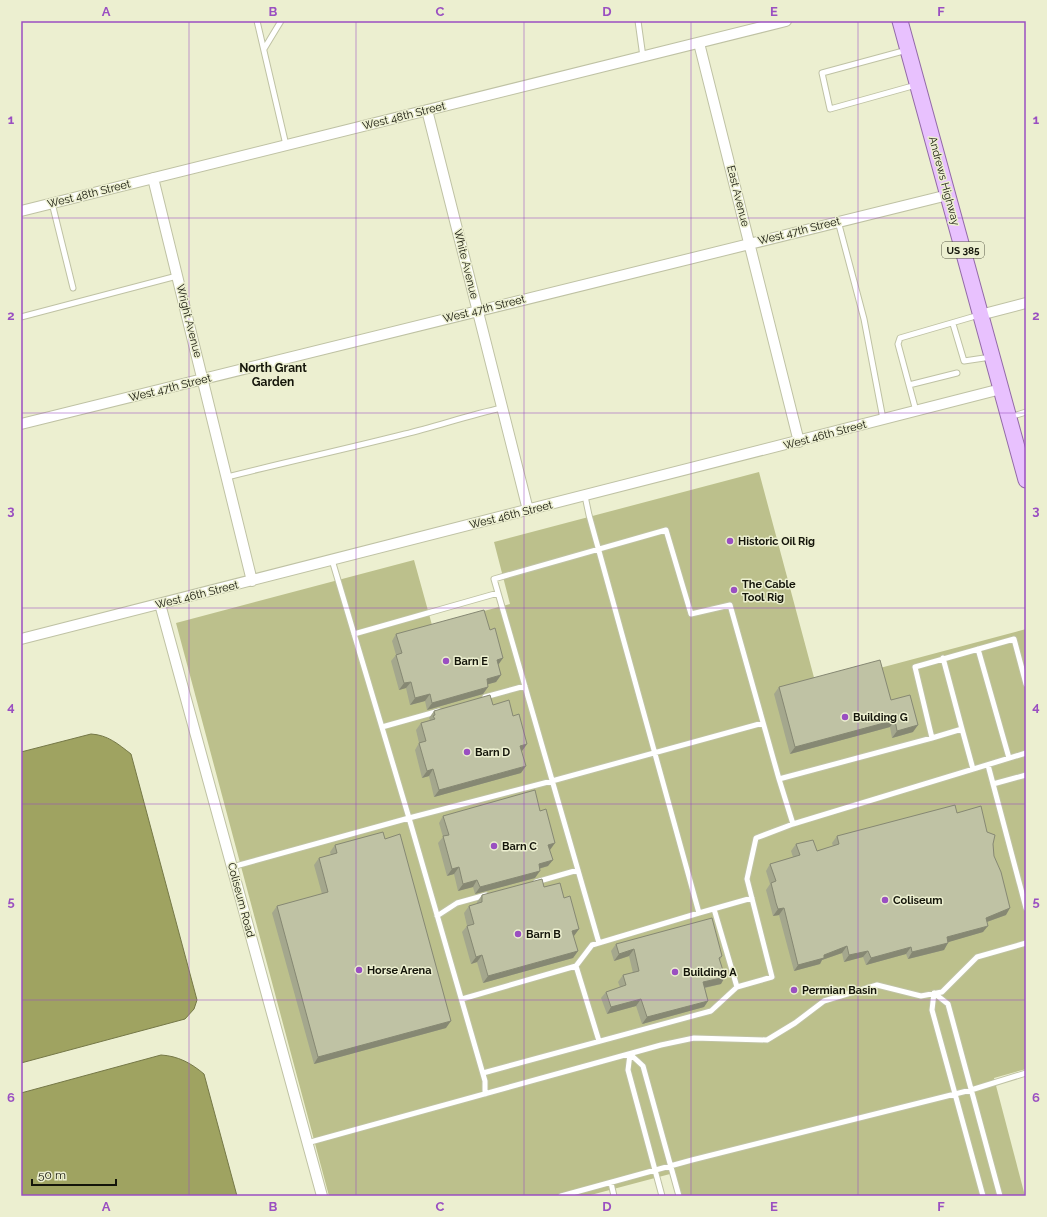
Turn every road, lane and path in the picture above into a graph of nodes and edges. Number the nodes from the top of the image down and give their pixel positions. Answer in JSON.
{"nodes":[{"id":1,"x":257,"y":21,"type":"edge"},
{"id":2,"x":281,"y":21,"type":"edge"},
{"id":3,"x":638,"y":21,"type":"edge"},
{"id":4,"x":786,"y":21,"type":"edge"},
{"id":5,"x":900,"y":21,"type":"edge"},
{"id":6,"x":699,"y":43,"type":"junction"},
{"id":7,"x":264,"y":49,"type":"junction"},
{"id":8,"x":908,"y":50,"type":"junction"},
{"id":9,"x":644,"y":57,"type":"junction"},
{"id":10,"x":917,"y":85,"type":"junction"},
{"id":11,"x":427,"y":110,"type":"junction"},
{"id":12,"x":286,"y":145,"type":"junction"},
{"id":13,"x":153,"y":178,"type":"junction"},
{"id":14,"x":948,"y":195,"type":"junction"},
{"id":15,"x":52,"y":203,"type":"junction"},
{"id":16,"x":21,"y":211,"type":"edge"},
{"id":17,"x":838,"y":222,"type":"junction"},
{"id":18,"x":750,"y":243,"type":"junction"},
{"id":19,"x":177,"y":276,"type":"junction"},
{"id":20,"x":73,"y":288,"type":"dead end"},
{"id":21,"x":1026,"y":303,"type":"edge"},
{"id":22,"x":478,"y":311,"type":"junction"},
{"id":23,"x":980,"y":315,"type":"junction"},
{"id":24,"x":21,"y":317,"type":"edge"},
{"id":25,"x":953,"y":324,"type":"junction"},
{"id":26,"x":992,"y":356,"type":"junction"},
{"id":27,"x":957,"y":373,"type":"dead end"},
{"id":28,"x":203,"y":379,"type":"junction"},
{"id":29,"x":909,"y":385,"type":"junction"},
{"id":30,"x":1001,"y":389,"type":"junction"},
{"id":31,"x":502,"y":408,"type":"junction"},
{"id":32,"x":916,"y":411,"type":"junction"},
{"id":33,"x":1026,"y":412,"type":"edge"},
{"id":34,"x":1009,"y":417,"type":"junction"},
{"id":35,"x":884,"y":420,"type":"junction"},
{"id":36,"x":21,"y":424,"type":"edge"},
{"id":37,"x":799,"y":442,"type":"junction"},
{"id":38,"x":1025,"y":470,"type":"edge"},
{"id":39,"x":227,"y":477,"type":"junction"},
{"id":40,"x":585,"y":496,"type":"junction"},
{"id":41,"x":528,"y":510,"type":"junction"},
{"id":42,"x":598,"y":549,"type":"junction"},
{"id":43,"x":332,"y":560,"type":"junction"},
{"id":44,"x":252,"y":581,"type":"junction"},
{"id":45,"x":498,"y":594,"type":"junction"},
{"id":46,"x":160,"y":604,"type":"junction"},
{"id":47,"x":354,"y":634,"type":"junction"},
{"id":48,"x":21,"y":639,"type":"edge"},
{"id":49,"x":978,"y":649,"type":"junction"},
{"id":50,"x":943,"y":658,"type":"junction"},
{"id":51,"x":1026,"y":684,"type":"edge"},
{"id":52,"x":525,"y":686,"type":"junction"},
{"id":53,"x":480,"y":699,"type":"edge"},
{"id":54,"x":442,"y":710,"type":"edge"},
{"id":55,"x":763,"y":723,"type":"junction"},
{"id":56,"x":382,"y":727,"type":"junction"},
{"id":57,"x":962,"y":729,"type":"junction"},
{"id":58,"x":932,"y":738,"type":"junction"},
{"id":59,"x":655,"y":752,"type":"junction"},
{"id":60,"x":1026,"y":753,"type":"edge"},
{"id":61,"x":1009,"y":758,"type":"junction"},
{"id":62,"x":988,"y":765,"type":"junction"},
{"id":63,"x":974,"y":769,"type":"junction"},
{"id":64,"x":1026,"y":775,"type":"edge"},
{"id":65,"x":779,"y":779,"type":"junction"},
{"id":66,"x":552,"y":781,"type":"junction"},
{"id":67,"x":993,"y":784,"type":"junction"},
{"id":68,"x":410,"y":818,"type":"junction"},
{"id":69,"x":793,"y":824,"type":"junction"},
{"id":70,"x":232,"y":867,"type":"junction"},
{"id":71,"x":578,"y":870,"type":"junction"},
{"id":72,"x":533,"y":882,"type":"edge"},
{"id":73,"x":495,"y":893,"type":"edge"},
{"id":74,"x":752,"y":898,"type":"junction"},
{"id":75,"x":1026,"y":908,"type":"edge"},
{"id":76,"x":714,"y":909,"type":"junction"},
{"id":77,"x":699,"y":913,"type":"junction"},
{"id":78,"x":437,"y":916,"type":"junction"},
{"id":79,"x":599,"y":943,"type":"junction"},
{"id":80,"x":1026,"y":943,"type":"edge"},
{"id":81,"x":576,"y":966,"type":"junction"},
{"id":82,"x":737,"y":987,"type":"junction"},
{"id":83,"x":934,"y":993,"type":"junction"},
{"id":84,"x":462,"y":999,"type":"junction"},
{"id":85,"x":599,"y":1041,"type":"junction"},
{"id":86,"x":630,"y":1054,"type":"junction"},
{"id":87,"x":483,"y":1073,"type":"junction"},
{"id":88,"x":1026,"y":1073,"type":"edge"},
{"id":89,"x":971,"y":1090,"type":"junction"},
{"id":90,"x":955,"y":1093,"type":"junction"},
{"id":91,"x":485,"y":1094,"type":"junction"},
{"id":92,"x":308,"y":1143,"type":"junction"},
{"id":93,"x":670,"y":1166,"type":"junction"},
{"id":94,"x":655,"y":1171,"type":"junction"},
{"id":95,"x":611,"y":1183,"type":"junction"},
{"id":96,"x":322,"y":1196,"type":"edge"},
{"id":97,"x":562,"y":1196,"type":"edge"},
{"id":98,"x":614,"y":1196,"type":"edge"},
{"id":99,"x":662,"y":1196,"type":"edge"},
{"id":100,"x":679,"y":1196,"type":"edge"},
{"id":101,"x":983,"y":1196,"type":"edge"},
{"id":102,"x":1000,"y":1196,"type":"edge"}],
"edges":[{"from":1,"to":7,"type":"lane"},
{"from":2,"to":7,"type":"lane"},
{"from":3,"to":9,"type":"lane"},
{"from":4,"to":6,"type":"street","name":"West 48th Street"},
{"from":5,"to":8,"type":"main road","name":"Andrews Highway","number":"US 385"},
{"from":6,"to":9,"type":"street","name":"West 48th Street"},
{"from":6,"to":18,"type":"street","name":"East Avenue"},
{"from":7,"to":12,"type":"lane"},
{"from":8,"to":10,"type":"main road","name":"Andrews Highway","number":"US 385"},
{"from":8,"to":10,"type":"lane"},
{"from":9,"to":11,"type":"street","name":"West 48th Street"},
{"from":10,"to":14,"type":"main road","name":"Andrews Highway","number":"US 385"},
{"from":11,"to":12,"type":"street","name":"West 48th Street"},
{"from":11,"to":22,"type":"street","name":"White Avenue"},
{"from":12,"to":13,"type":"street","name":"West 48th Street"},
{"from":13,"to":15,"type":"street","name":"West 48th Street"},
{"from":13,"to":19,"type":"street","name":"Wright Avenue"},
{"from":14,"to":17,"type":"street","name":"West 47th Street"},
{"from":14,"to":23,"type":"main road","name":"Andrews Highway","number":"US 385"},
{"from":15,"to":16,"type":"street","name":"West 48th Street"},
{"from":15,"to":20,"type":"lane"},
{"from":17,"to":18,"type":"street","name":"West 47th Street"},
{"from":17,"to":35,"type":"lane"},
{"from":18,"to":22,"type":"street","name":"West 47th Street"},
{"from":18,"to":37,"type":"street","name":"East Avenue"},
{"from":19,"to":24,"type":"lane"},
{"from":19,"to":28,"type":"street","name":"Wright Avenue"},
{"from":21,"to":23,"type":"street"},
{"from":22,"to":28,"type":"street","name":"West 47th Street"},
{"from":22,"to":31,"type":"street","name":"White Avenue"},
{"from":23,"to":25,"type":"lane"},
{"from":23,"to":26,"type":"main road","name":"Andrews Highway","number":"US 385"},
{"from":25,"to":26,"type":"lane"},
{"from":25,"to":29,"type":"lane"},
{"from":26,"to":30,"type":"main road","name":"Andrews Highway","number":"US 385"},
{"from":27,"to":29,"type":"lane"},
{"from":28,"to":36,"type":"street","name":"West 47th Street"},
{"from":28,"to":39,"type":"street","name":"Wright Avenue"},
{"from":29,"to":32,"type":"lane"},
{"from":30,"to":32,"type":"street","name":"West 46th Street"},
{"from":30,"to":34,"type":"main road","name":"Andrews Highway","number":"US 385"},
{"from":31,"to":39,"type":"lane"},
{"from":31,"to":41,"type":"street","name":"White Avenue"},
{"from":32,"to":35,"type":"street","name":"West 46th Street"},
{"from":33,"to":34,"type":"lane"},
{"from":34,"to":38,"type":"main road","name":"Andrews Highway","number":"US 385"},
{"from":35,"to":37,"type":"street","name":"West 46th Street"},
{"from":37,"to":40,"type":"street","name":"West 46th Street"},
{"from":39,"to":44,"type":"street","name":"Wright Avenue"},
{"from":40,"to":41,"type":"street","name":"West 46th Street"},
{"from":40,"to":42,"type":"lane"},
{"from":41,"to":43,"type":"street","name":"West 46th Street"},
{"from":42,"to":45,"type":"lane"},
{"from":42,"to":55,"type":"lane"},
{"from":42,"to":59,"type":"lane"},
{"from":43,"to":44,"type":"street","name":"West 46th Street"},
{"from":43,"to":47,"type":"lane"},
{"from":44,"to":46,"type":"street","name":"West 46th Street"},
{"from":45,"to":47,"type":"lane"},
{"from":45,"to":52,"type":"lane"},
{"from":46,"to":48,"type":"street","name":"West 46th Street"},
{"from":46,"to":70,"type":"street","name":"Coliseum Road"},
{"from":47,"to":56,"type":"lane"},
{"from":49,"to":50,"type":"lane"},
{"from":49,"to":51,"type":"lane"},
{"from":49,"to":61,"type":"lane"},
{"from":50,"to":57,"type":"lane"},
{"from":50,"to":58,"type":"lane"},
{"from":52,"to":53,"type":"lane"},
{"from":52,"to":66,"type":"lane"},
{"from":54,"to":56,"type":"lane"},
{"from":55,"to":59,"type":"lane"},
{"from":55,"to":65,"type":"lane"},
{"from":56,"to":68,"type":"lane"},
{"from":57,"to":58,"type":"lane"},
{"from":57,"to":63,"type":"lane"},
{"from":58,"to":65,"type":"lane"},
{"from":59,"to":66,"type":"lane"},
{"from":59,"to":77,"type":"lane"},
{"from":60,"to":61,"type":"lane"},
{"from":61,"to":62,"type":"lane"},
{"from":62,"to":63,"type":"lane"},
{"from":62,"to":67,"type":"lane"},
{"from":63,"to":69,"type":"lane"},
{"from":64,"to":67,"type":"lane"},
{"from":65,"to":69,"type":"lane"},
{"from":66,"to":68,"type":"lane"},
{"from":66,"to":71,"type":"lane"},
{"from":67,"to":75,"type":"lane"},
{"from":68,"to":70,"type":"lane"},
{"from":68,"to":78,"type":"lane"},
{"from":69,"to":74,"type":"lane"},
{"from":70,"to":92,"type":"street","name":"Coliseum Road"},
{"from":71,"to":72,"type":"lane"},
{"from":71,"to":79,"type":"lane"},
{"from":73,"to":78,"type":"lane"},
{"from":74,"to":76,"type":"lane"},
{"from":74,"to":82,"type":"lane"},
{"from":76,"to":77,"type":"lane"},
{"from":76,"to":82,"type":"lane"},
{"from":77,"to":79,"type":"lane"},
{"from":78,"to":84,"type":"lane"},
{"from":79,"to":81,"type":"lane"},
{"from":80,"to":83,"type":"lane"},
{"from":81,"to":84,"type":"lane"},
{"from":81,"to":85,"type":"lane"},
{"from":82,"to":85,"type":"lane"},
{"from":83,"to":86,"type":"lane"},
{"from":83,"to":89,"type":"lane"},
{"from":83,"to":90,"type":"lane"},
{"from":84,"to":87,"type":"lane"},
{"from":85,"to":87,"type":"lane"},
{"from":86,"to":91,"type":"lane"},
{"from":86,"to":93,"type":"lane"},
{"from":86,"to":94,"type":"lane"},
{"from":87,"to":91,"type":"lane"},
{"from":88,"to":89,"type":"lane"},
{"from":89,"to":90,"type":"lane"},
{"from":89,"to":102,"type":"lane"},
{"from":90,"to":93,"type":"lane"},
{"from":90,"to":101,"type":"lane"},
{"from":91,"to":92,"type":"lane"},
{"from":92,"to":96,"type":"street","name":"Coliseum Road"},
{"from":93,"to":94,"type":"lane"},
{"from":93,"to":100,"type":"lane"},
{"from":94,"to":95,"type":"lane"},
{"from":94,"to":99,"type":"lane"},
{"from":95,"to":97,"type":"lane"},
{"from":95,"to":98,"type":"lane"}]}
